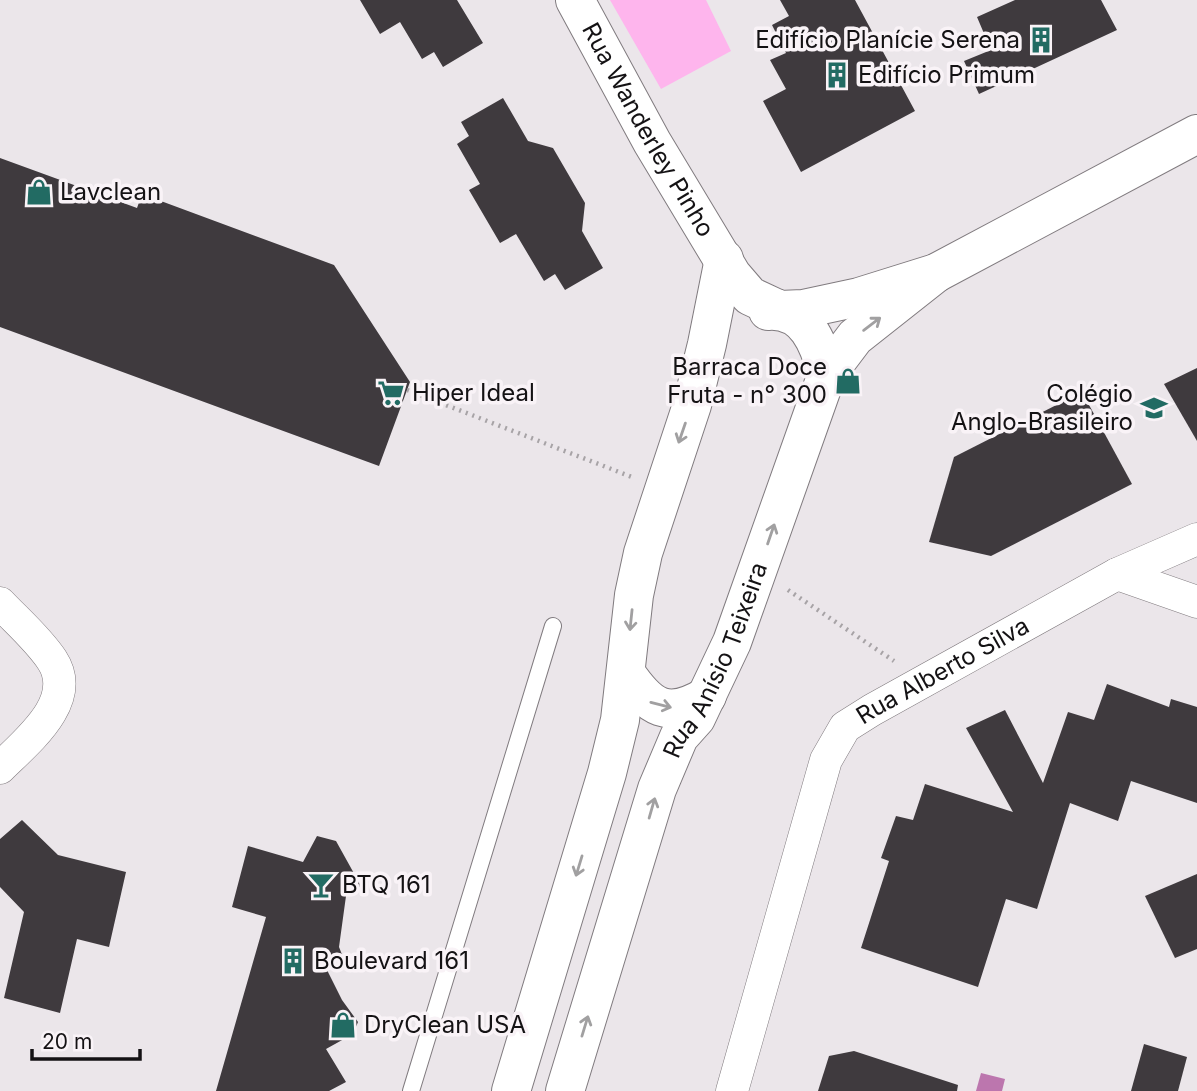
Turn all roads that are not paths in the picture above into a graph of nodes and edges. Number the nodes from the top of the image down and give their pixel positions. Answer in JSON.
{"nodes":[{"id":1,"x":575,"y":0,"type":"edge"},
{"id":2,"x":1197,"y":134,"type":"edge"},
{"id":3,"x":724,"y":259,"type":"junction"},
{"id":4,"x":936,"y":274,"type":"junction"},
{"id":5,"x":780,"y":310,"type":"junction"},
{"id":6,"x":707,"y":344,"type":"junction"},
{"id":7,"x":827,"y":374,"type":"junction"},
{"id":8,"x":1197,"y":539,"type":"edge"},
{"id":9,"x":1117,"y":574,"type":"junction"},
{"id":10,"x":1197,"y":602,"type":"edge"},
{"id":11,"x":0,"y":603,"type":"edge"},
{"id":12,"x":552,"y":625,"type":"dead end"},
{"id":13,"x":626,"y":673,"type":"junction"},
{"id":14,"x":707,"y":696,"type":"junction"},
{"id":15,"x":0,"y":768,"type":"edge"},
{"id":16,"x":411,"y":1091,"type":"edge"},
{"id":17,"x":511,"y":1091,"type":"edge"},
{"id":18,"x":565,"y":1091,"type":"edge"},
{"id":19,"x":732,"y":1091,"type":"edge"}],
"edges":[{"from":1,"to":3,"type":"street","name":"Rua Wanderley Pinho"},
{"from":2,"to":4,"type":"street"},
{"from":3,"to":5,"type":"street","name":"Rua Wanderley Pinho"},
{"from":3,"to":6,"type":"street"},
{"from":4,"to":5,"type":"street"},
{"from":7,"to":4,"type":"street","name":"Rua Anísio Teixeira","one_way":true},
{"from":5,"to":6,"type":"street"},
{"from":5,"to":7,"type":"street","name":"Rua Wanderley Pinho"},
{"from":6,"to":13,"type":"street","one_way":true},
{"from":14,"to":7,"type":"street","name":"Rua Anísio Teixeira","one_way":true},
{"from":8,"to":9,"type":"street","name":"Rua Alberto Silva"},
{"from":9,"to":10,"type":"street"},
{"from":9,"to":19,"type":"street","name":"Rua Alberto Silva"},
{"from":11,"to":15,"type":"street"},
{"from":12,"to":16,"type":"lane"},
{"from":13,"to":14,"type":"street","one_way":true},
{"from":13,"to":17,"type":"street","one_way":true},
{"from":18,"to":14,"type":"street","name":"Rua Anísio Teixeira","one_way":true}]}
